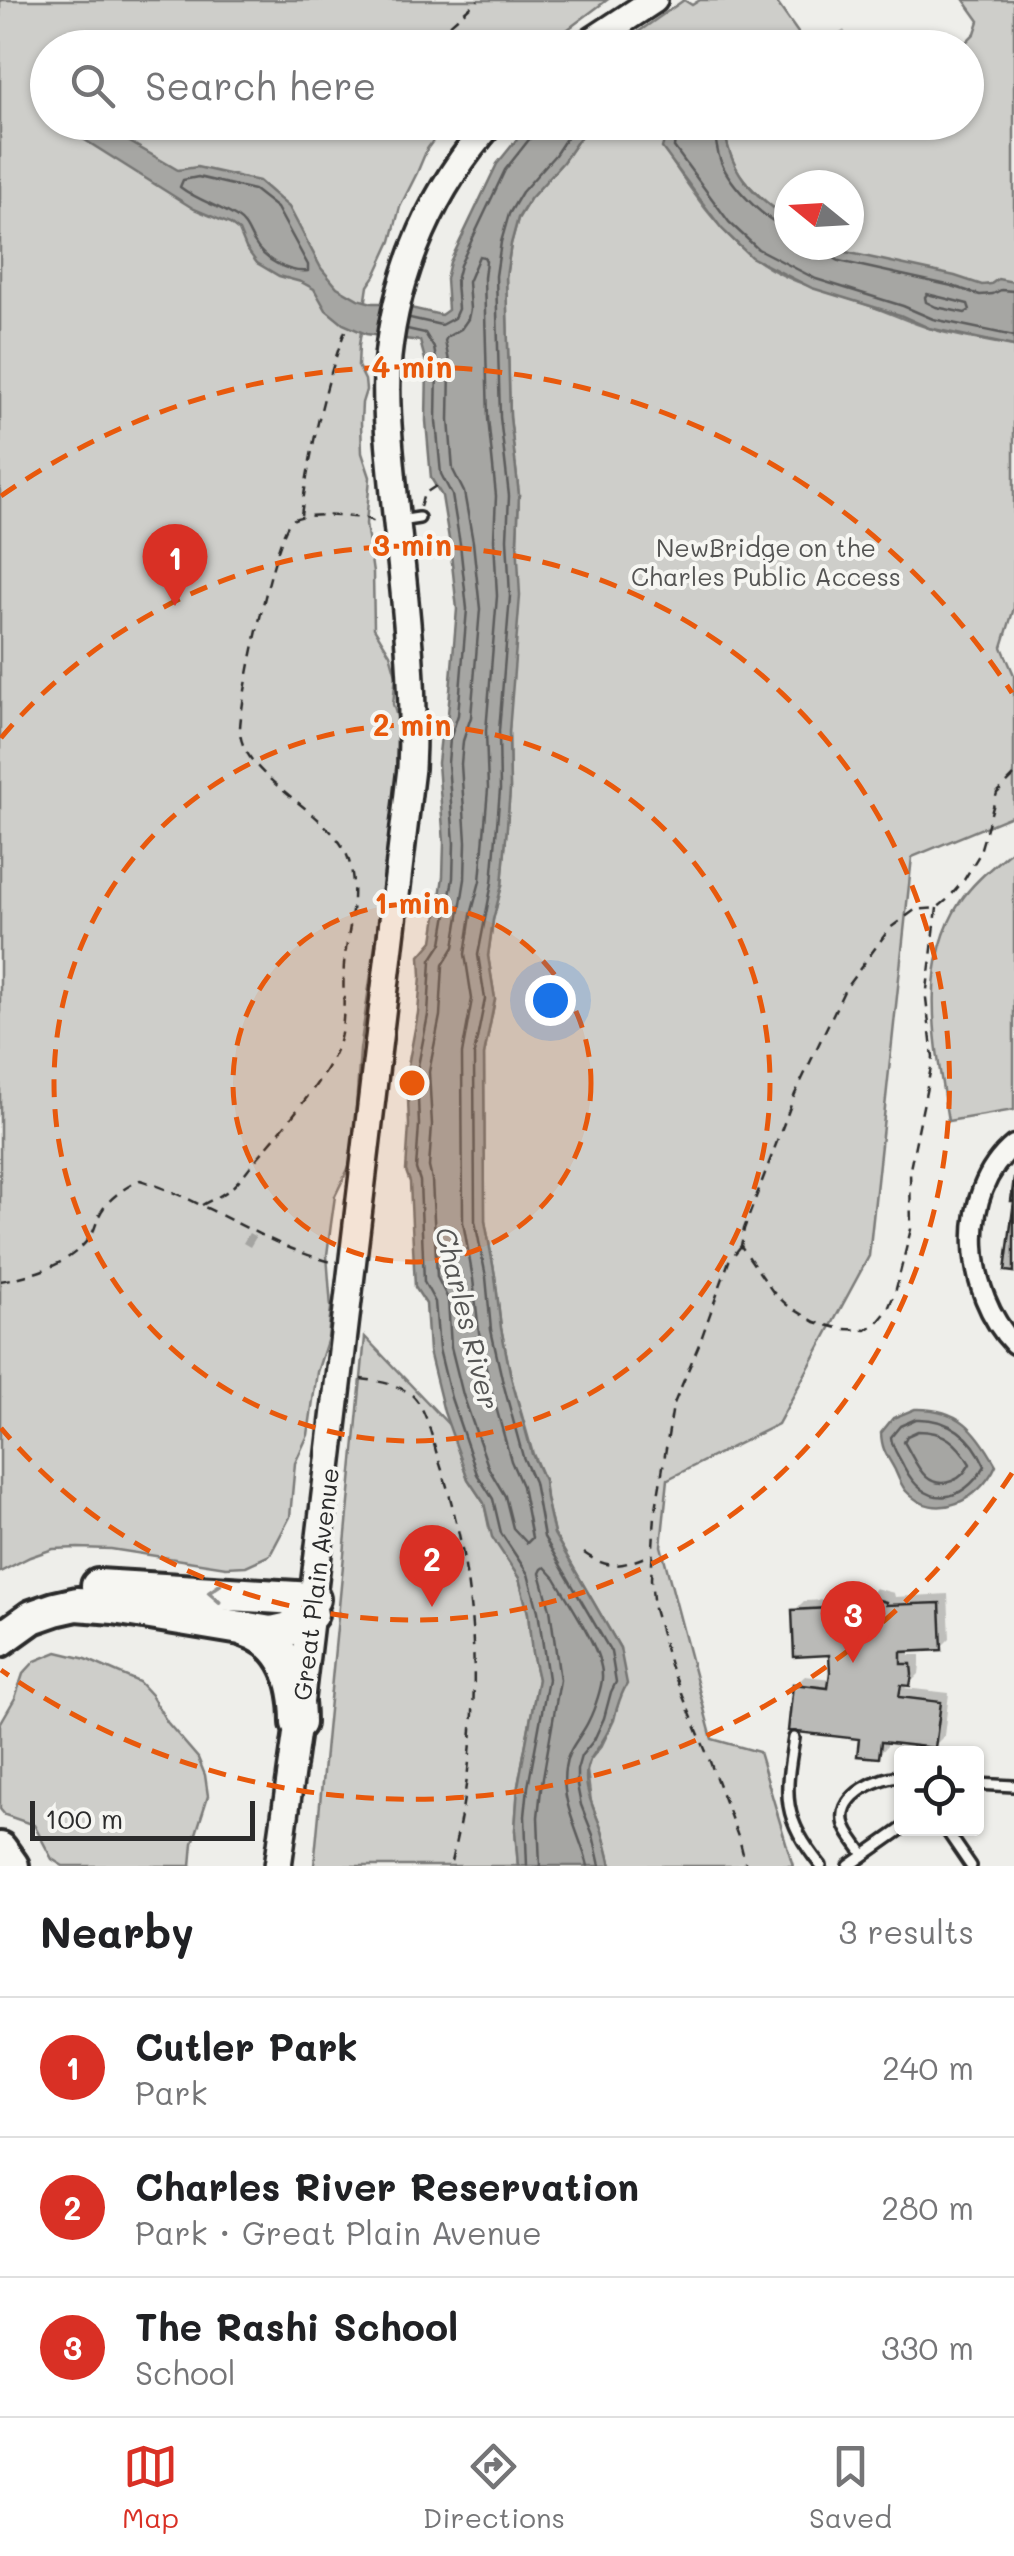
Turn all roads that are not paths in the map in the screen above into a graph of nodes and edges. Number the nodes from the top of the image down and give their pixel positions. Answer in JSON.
{"nodes":[{"id":1,"x":654,"y":0,"type":"edge"},
{"id":2,"x":608,"y":30,"type":"edge"},
{"id":3,"x":478,"y":140,"type":"edge"},
{"id":4,"x":1014,"y":1145,"type":"edge"},
{"id":5,"x":1014,"y":1344,"type":"edge"},
{"id":6,"x":312,"y":1607,"type":"junction"},
{"id":7,"x":0,"y":1613,"type":"edge"},
{"id":8,"x":246,"y":1630,"type":"junction"},
{"id":9,"x":0,"y":1640,"type":"edge"},
{"id":10,"x":298,"y":1723,"type":"junction"},
{"id":11,"x":794,"y":1738,"type":"dead end"},
{"id":12,"x":894,"y":1776,"type":"edge"},
{"id":13,"x":984,"y":1784,"type":"edge"},
{"id":14,"x":1014,"y":1786,"type":"edge"},
{"id":15,"x":894,"y":1834,"type":"edge"},
{"id":16,"x":950,"y":1836,"type":"edge"},
{"id":17,"x":0,"y":1849,"type":"edge"},
{"id":18,"x":864,"y":1855,"type":"junction"},
{"id":19,"x":12,"y":1866,"type":"edge"},
{"id":20,"x":278,"y":1866,"type":"edge"},
{"id":21,"x":820,"y":1866,"type":"edge"},
{"id":22,"x":848,"y":1866,"type":"edge"},
{"id":23,"x":971,"y":1866,"type":"edge"}],
"edges":[{"from":1,"to":2,"type":"main road"},
{"from":3,"to":6,"type":"main road","name":"Great Plain Avenue"},
{"from":4,"to":5,"type":"street"},
{"from":6,"to":7,"type":"highway","one_way":true},
{"from":6,"to":8,"type":"highway"},
{"from":6,"to":10,"type":"main road","name":"Great Plain Avenue"},
{"from":8,"to":9,"type":"highway"},
{"from":8,"to":10,"type":"highway"},
{"from":10,"to":20,"type":"main road","name":"Great Plain Avenue"},
{"from":11,"to":21,"type":"lane"},
{"from":12,"to":18,"type":"lane"},
{"from":13,"to":14,"type":"lane"},
{"from":15,"to":18,"type":"lane"},
{"from":16,"to":23,"type":"lane"},
{"from":17,"to":19,"type":"highway"},
{"from":18,"to":22,"type":"lane"}]}
